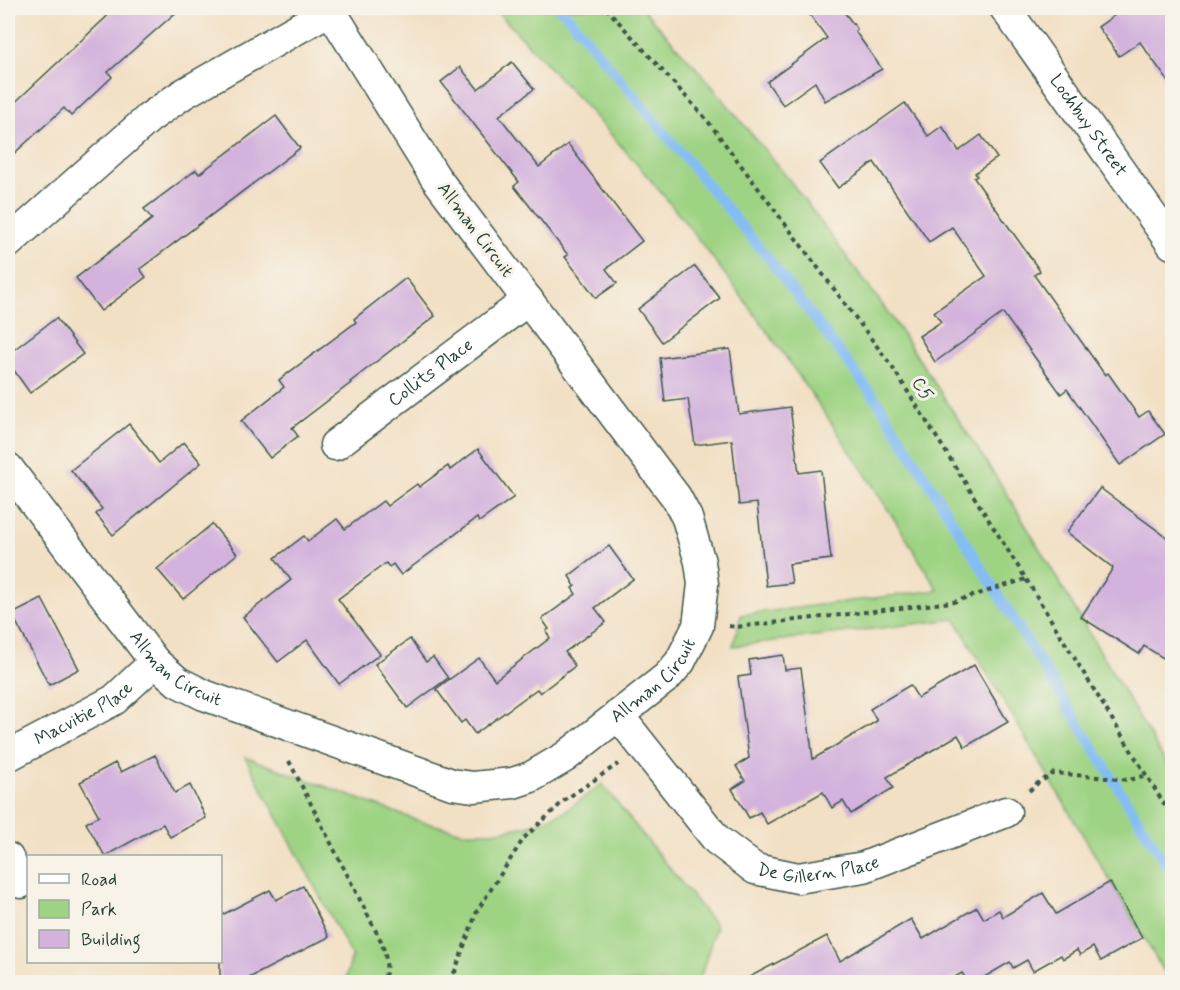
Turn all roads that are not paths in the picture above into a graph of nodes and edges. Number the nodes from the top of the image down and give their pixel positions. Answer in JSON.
{"nodes":[{"id":1,"x":1005,"y":8,"type":"edge"},
{"id":2,"x":330,"y":9,"type":"edge"},
{"id":3,"x":8,"y":243,"type":"edge"},
{"id":4,"x":1173,"y":244,"type":"edge"},
{"id":5,"x":528,"y":300,"type":"junction"},
{"id":6,"x":335,"y":445,"type":"dead end"},
{"id":7,"x":8,"y":468,"type":"edge"},
{"id":8,"x":155,"y":662,"type":"junction"},
{"id":9,"x":618,"y":715,"type":"junction"},
{"id":10,"x":8,"y":756,"type":"edge"},
{"id":11,"x":1006,"y":812,"type":"road end"}],
"edges":[{"from":1,"to":4,"type":"street","name":"Lochbuy Street"},
{"from":2,"to":3,"type":"street","name":"Allman Circuit"},
{"from":2,"to":5,"type":"street","name":"Allman Circuit"},
{"from":5,"to":6,"type":"street","name":"Collits Place"},
{"from":5,"to":9,"type":"street","name":"Allman Circuit"},
{"from":7,"to":8,"type":"street","name":"Allman Circuit"},
{"from":8,"to":9,"type":"street","name":"Allman Circuit"},
{"from":8,"to":10,"type":"street","name":"Macvitie Place"},
{"from":9,"to":11,"type":"street","name":"De Gillern Place"}]}
